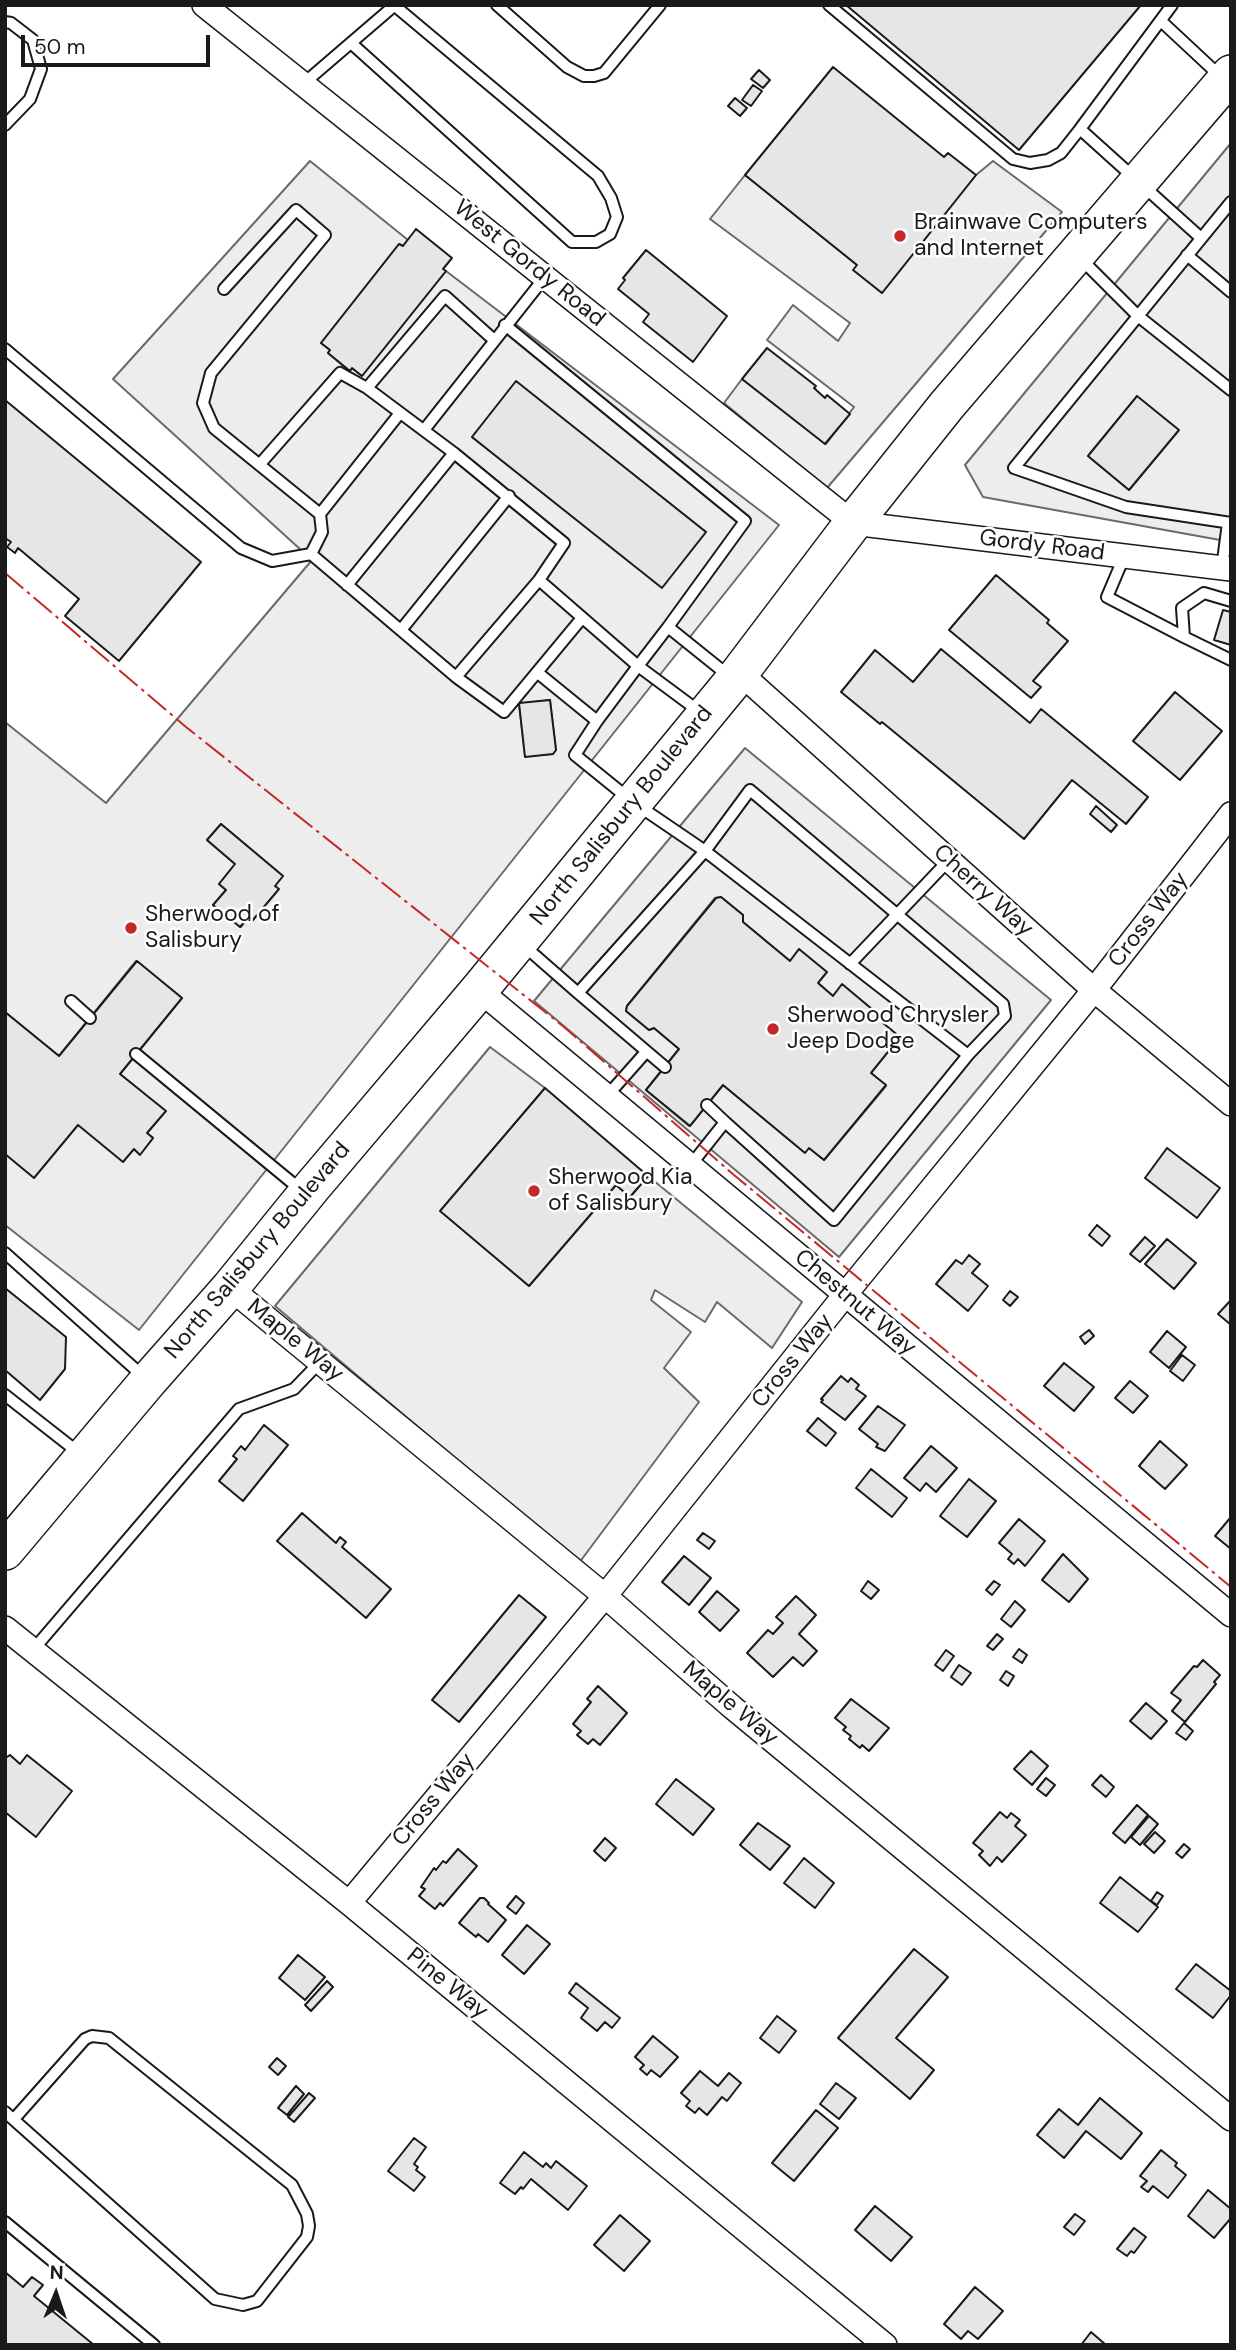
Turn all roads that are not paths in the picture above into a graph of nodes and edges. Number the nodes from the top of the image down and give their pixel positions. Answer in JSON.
{"nodes":[{"id":1,"x":204,"y":5,"type":"edge"},
{"id":2,"x":395,"y":5,"type":"edge"},
{"id":3,"x":497,"y":5,"type":"edge"},
{"id":4,"x":660,"y":5,"type":"edge"},
{"id":5,"x":830,"y":5,"type":"edge"},
{"id":6,"x":1172,"y":5,"type":"edge"},
{"id":7,"x":1161,"y":21,"type":"junction"},
{"id":8,"x":5,"y":22,"type":"edge"},
{"id":9,"x":351,"y":43,"type":"junction"},
{"id":10,"x":1229,"y":81,"type":"edge"},
{"id":11,"x":303,"y":84,"type":"junction"},
{"id":12,"x":5,"y":125,"type":"edge"},
{"id":13,"x":1080,"y":129,"type":"junction"},
{"id":14,"x":1138,"y":181,"type":"junction"},
{"id":15,"x":1230,"y":206,"type":"edge"},
{"id":16,"x":1201,"y":238,"type":"junction"},
{"id":17,"x":1076,"y":254,"type":"junction"},
{"id":18,"x":1187,"y":255,"type":"junction"},
{"id":19,"x":545,"y":277,"type":"junction"},
{"id":20,"x":224,"y":289,"type":"dead end"},
{"id":21,"x":1231,"y":292,"type":"edge"},
{"id":22,"x":1138,"y":316,"type":"junction"},
{"id":23,"x":505,"y":325,"type":"junction"},
{"id":24,"x":494,"y":340,"type":"junction"},
{"id":25,"x":5,"y":349,"type":"edge"},
{"id":26,"x":367,"y":388,"type":"junction"},
{"id":27,"x":1231,"y":390,"type":"edge"},
{"id":28,"x":400,"y":413,"type":"junction"},
{"id":29,"x":424,"y":430,"type":"junction"},
{"id":30,"x":454,"y":453,"type":"junction"},
{"id":31,"x":260,"y":464,"type":"junction"},
{"id":32,"x":509,"y":496,"type":"junction"},
{"id":33,"x":320,"y":514,"type":"junction"},
{"id":34,"x":853,"y":523,"type":"junction"},
{"id":35,"x":1229,"y":523,"type":"edge"},
{"id":36,"x":311,"y":554,"type":"junction"},
{"id":37,"x":1124,"y":556,"type":"junction"},
{"id":38,"x":1227,"y":568,"type":"edge"},
{"id":39,"x":539,"y":580,"type":"junction"},
{"id":40,"x":347,"y":585,"type":"junction"},
{"id":41,"x":1231,"y":601,"type":"edge"},
{"id":42,"x":582,"y":618,"type":"junction"},
{"id":43,"x":668,"y":627,"type":"junction"},
{"id":44,"x":401,"y":630,"type":"junction"},
{"id":45,"x":1184,"y":637,"type":"junction"},
{"id":46,"x":1231,"y":660,"type":"edge"},
{"id":47,"x":638,"y":666,"type":"junction"},
{"id":48,"x":538,"y":673,"type":"junction"},
{"id":49,"x":456,"y":677,"type":"junction"},
{"id":50,"x":737,"y":677,"type":"junction"},
{"id":51,"x":705,"y":716,"type":"junction"},
{"id":52,"x":597,"y":721,"type":"junction"},
{"id":53,"x":633,"y":802,"type":"junction"},
{"id":54,"x":1231,"y":814,"type":"edge"},
{"id":55,"x":705,"y":851,"type":"junction"},
{"id":56,"x":948,"y":860,"type":"junction"},
{"id":57,"x":897,"y":915,"type":"junction"},
{"id":58,"x":519,"y":942,"type":"junction"},
{"id":59,"x":850,"y":964,"type":"junction"},
{"id":60,"x":479,"y":990,"type":"junction"},
{"id":61,"x":1094,"y":990,"type":"junction"},
{"id":62,"x":578,"y":993,"type":"junction"},
{"id":63,"x":71,"y":1001,"type":"dead end"},
{"id":64,"x":90,"y":1018,"type":"dead end"},
{"id":65,"x":646,"y":1052,"type":"junction"},
{"id":66,"x":136,"y":1054,"type":"dead end"},
{"id":67,"x":968,"y":1055,"type":"junction"},
{"id":68,"x":665,"y":1068,"type":"dead end"},
{"id":69,"x":607,"y":1096,"type":"junction"},
{"id":70,"x":1231,"y":1104,"type":"edge"},
{"id":71,"x":707,"y":1105,"type":"dead end"},
{"id":72,"x":725,"y":1122,"type":"junction"},
{"id":73,"x":690,"y":1166,"type":"junction"},
{"id":74,"x":306,"y":1194,"type":"junction"},
{"id":75,"x":5,"y":1253,"type":"edge"},
{"id":76,"x":230,"y":1288,"type":"junction"},
{"id":77,"x":845,"y":1295,"type":"junction"},
{"id":78,"x":320,"y":1362,"type":"junction"},
{"id":79,"x":148,"y":1381,"type":"junction"},
{"id":80,"x":5,"y":1395,"type":"edge"},
{"id":81,"x":84,"y":1457,"type":"junction"},
{"id":82,"x":5,"y":1551,"type":"edge"},
{"id":83,"x":605,"y":1596,"type":"junction"},
{"id":84,"x":1231,"y":1615,"type":"edge"},
{"id":85,"x":5,"y":1628,"type":"edge"},
{"id":86,"x":33,"y":1650,"type":"junction"},
{"id":87,"x":349,"y":1903,"type":"junction"},
{"id":88,"x":10,"y":2116,"type":"edge"},
{"id":89,"x":1231,"y":2119,"type":"edge"},
{"id":90,"x":5,"y":2222,"type":"edge"},
{"id":91,"x":154,"y":2345,"type":"edge"},
{"id":92,"x":885,"y":2345,"type":"edge"}],
"edges":[{"from":1,"to":11,"type":"street","name":"West Gordy Road"},
{"from":2,"to":9,"type":"lane"},
{"from":2,"to":9,"type":"lane"},
{"from":3,"to":4,"type":"lane"},
{"from":5,"to":13,"type":"lane"},
{"from":6,"to":7,"type":"lane"},
{"from":7,"to":10,"type":"lane"},
{"from":7,"to":13,"type":"lane"},
{"from":8,"to":12,"type":"lane"},
{"from":9,"to":11,"type":"lane"},
{"from":10,"to":14,"type":"main road","name":"North Salisbury Boulevard"},
{"from":11,"to":19,"type":"street","name":"West Gordy Road"},
{"from":13,"to":14,"type":"lane"},
{"from":14,"to":16,"type":"lane"},
{"from":14,"to":17,"type":"main road","name":"North Salisbury Boulevard"},
{"from":15,"to":16,"type":"lane"},
{"from":16,"to":18,"type":"lane"},
{"from":17,"to":22,"type":"lane"},
{"from":17,"to":34,"type":"main road","name":"North Salisbury Boulevard"},
{"from":18,"to":21,"type":"lane"},
{"from":18,"to":22,"type":"lane"},
{"from":19,"to":23,"type":"lane"},
{"from":19,"to":34,"type":"street","name":"West Gordy Road"},
{"from":20,"to":31,"type":"lane"},
{"from":22,"to":27,"type":"lane"},
{"from":22,"to":35,"type":"lane"},
{"from":23,"to":24,"type":"lane"},
{"from":23,"to":43,"type":"lane"},
{"from":24,"to":26,"type":"lane"},
{"from":24,"to":29,"type":"lane"},
{"from":25,"to":36,"type":"lane"},
{"from":26,"to":28,"type":"lane"},
{"from":26,"to":31,"type":"lane"},
{"from":28,"to":29,"type":"lane"},
{"from":28,"to":33,"type":"lane"},
{"from":29,"to":30,"type":"lane"},
{"from":30,"to":32,"type":"lane"},
{"from":30,"to":40,"type":"lane"},
{"from":31,"to":33,"type":"lane"},
{"from":32,"to":39,"type":"lane"},
{"from":32,"to":44,"type":"lane"},
{"from":33,"to":36,"type":"lane"},
{"from":34,"to":37,"type":"street","name":"Gordy Road"},
{"from":34,"to":50,"type":"main road","name":"North Salisbury Boulevard"},
{"from":35,"to":38,"type":"lane"},
{"from":36,"to":40,"type":"lane"},
{"from":37,"to":38,"type":"street","name":"Gordy Road"},
{"from":37,"to":45,"type":"lane"},
{"from":39,"to":42,"type":"lane"},
{"from":39,"to":49,"type":"lane"},
{"from":40,"to":44,"type":"lane"},
{"from":41,"to":45,"type":"lane"},
{"from":42,"to":47,"type":"lane"},
{"from":42,"to":48,"type":"lane"},
{"from":43,"to":47,"type":"lane"},
{"from":43,"to":50,"type":"lane"},
{"from":44,"to":49,"type":"lane"},
{"from":45,"to":46,"type":"lane"},
{"from":47,"to":51,"type":"lane"},
{"from":47,"to":52,"type":"lane"},
{"from":48,"to":49,"type":"lane"},
{"from":48,"to":52,"type":"lane"},
{"from":50,"to":51,"type":"main road","name":"North Salisbury Boulevard"},
{"from":50,"to":56,"type":"street","name":"Cherry Way"},
{"from":51,"to":53,"type":"main road","name":"North Salisbury Boulevard"},
{"from":52,"to":53,"type":"lane"},
{"from":53,"to":55,"type":"lane"},
{"from":53,"to":58,"type":"main road","name":"North Salisbury Boulevard"},
{"from":54,"to":61,"type":"street","name":"Cross Way"},
{"from":55,"to":57,"type":"lane"},
{"from":55,"to":59,"type":"lane"},
{"from":55,"to":62,"type":"lane"},
{"from":56,"to":57,"type":"lane"},
{"from":56,"to":61,"type":"street","name":"Cherry Way"},
{"from":57,"to":59,"type":"lane"},
{"from":57,"to":67,"type":"lane"},
{"from":58,"to":60,"type":"main road","name":"North Salisbury Boulevard"},
{"from":58,"to":62,"type":"lane"},
{"from":59,"to":67,"type":"lane"},
{"from":60,"to":69,"type":"street","name":"Chestnut Way"},
{"from":60,"to":74,"type":"main road","name":"North Salisbury Boulevard"},
{"from":61,"to":70,"type":"street","name":"Cherry Way"},
{"from":61,"to":77,"type":"street","name":"Cross Way"},
{"from":62,"to":65,"type":"lane"},
{"from":63,"to":64,"type":"lane"},
{"from":65,"to":68,"type":"lane"},
{"from":65,"to":69,"type":"lane"},
{"from":66,"to":74,"type":"lane"},
{"from":67,"to":72,"type":"lane"},
{"from":69,"to":73,"type":"street","name":"Chestnut Way"},
{"from":71,"to":72,"type":"lane"},
{"from":72,"to":73,"type":"lane"},
{"from":73,"to":77,"type":"street","name":"Chestnut Way"},
{"from":74,"to":76,"type":"main road","name":"North Salisbury Boulevard"},
{"from":75,"to":79,"type":"lane"},
{"from":76,"to":78,"type":"street","name":"Maple Way"},
{"from":76,"to":79,"type":"main road","name":"North Salisbury Boulevard"},
{"from":77,"to":83,"type":"street","name":"Cross Way"},
{"from":77,"to":84,"type":"street","name":"Chestnut Way"},
{"from":78,"to":83,"type":"street","name":"Maple Way"},
{"from":78,"to":86,"type":"lane"},
{"from":79,"to":81,"type":"main road","name":"North Salisbury Boulevard"},
{"from":80,"to":81,"type":"lane"},
{"from":81,"to":82,"type":"main road","name":"North Salisbury Boulevard"},
{"from":83,"to":87,"type":"street","name":"Cross Way"},
{"from":83,"to":89,"type":"street","name":"Maple Way"},
{"from":85,"to":86,"type":"street","name":"Pine Way"},
{"from":86,"to":87,"type":"street","name":"Pine Way"},
{"from":87,"to":92,"type":"street","name":"Pine Way"},
{"from":88,"to":88,"type":"lane"},
{"from":90,"to":91,"type":"lane"}]}
